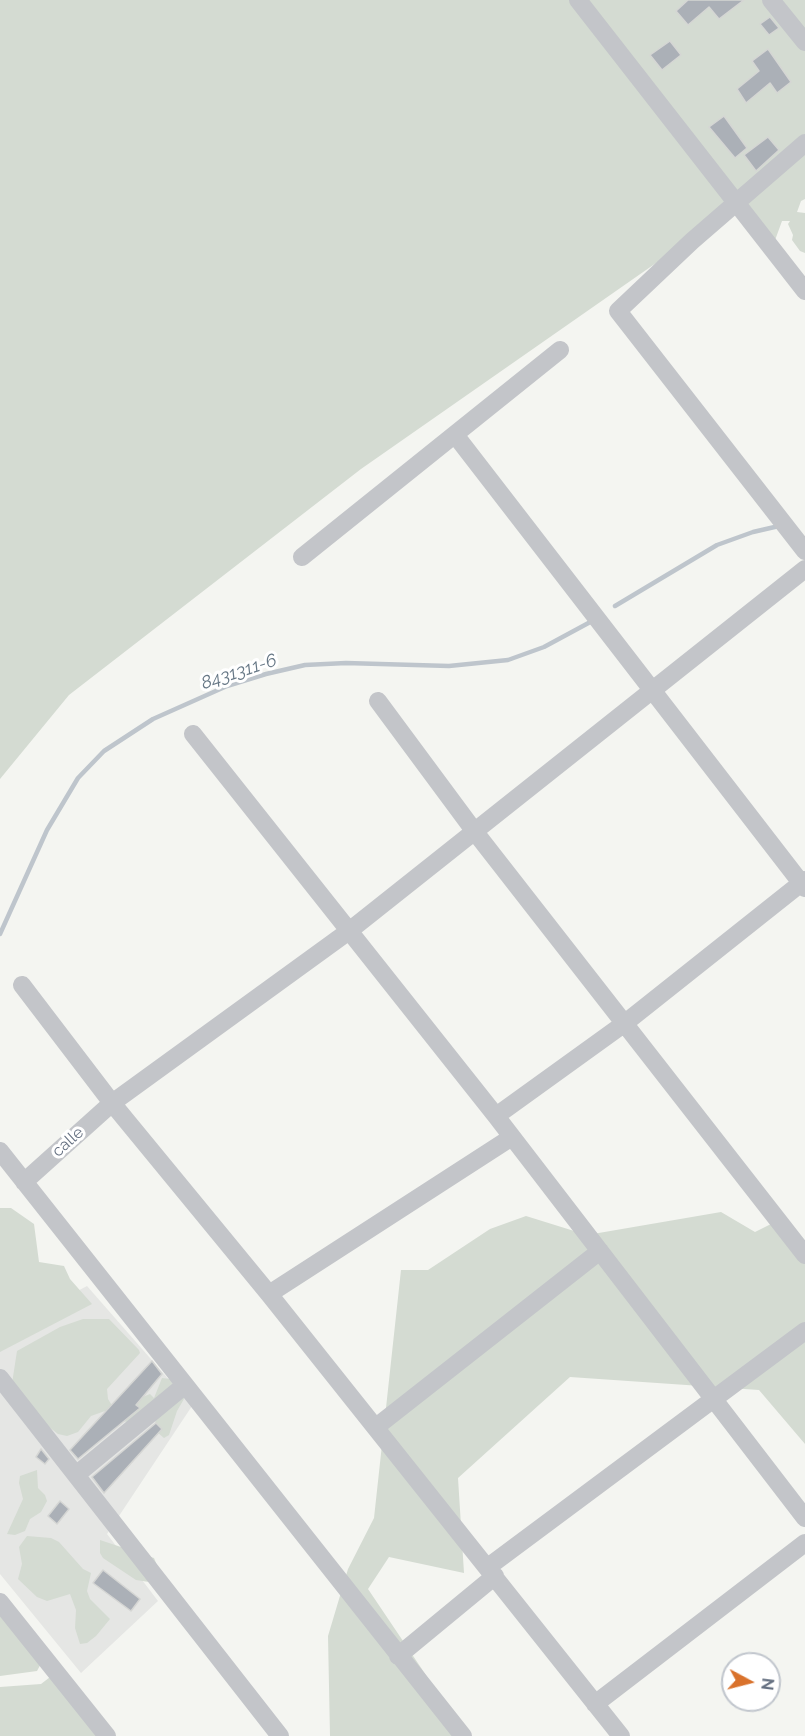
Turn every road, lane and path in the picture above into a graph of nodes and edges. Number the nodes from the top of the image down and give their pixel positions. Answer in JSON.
{"nodes":[{"id":1,"x":578,"y":0,"type":"edge"},
{"id":2,"x":771,"y":0,"type":"edge"},
{"id":3,"x":805,"y":42,"type":"edge"},
{"id":4,"x":805,"y":143,"type":"edge"},
{"id":5,"x":735,"y":203,"type":"junction"},
{"id":6,"x":805,"y":291,"type":"edge"},
{"id":7,"x":560,"y":350,"type":"dead end"},
{"id":8,"x":456,"y":436,"type":"junction"},
{"id":9,"x":805,"y":551,"type":"edge"},
{"id":10,"x":302,"y":557,"type":"dead end"},
{"id":11,"x":805,"y":569,"type":"edge"},
{"id":12,"x":654,"y":691,"type":"junction"},
{"id":13,"x":378,"y":701,"type":"dead end"},
{"id":14,"x":193,"y":734,"type":"dead end"},
{"id":15,"x":475,"y":832,"type":"junction"},
{"id":16,"x":804,"y":883,"type":"edge"},
{"id":17,"x":349,"y":931,"type":"junction"},
{"id":18,"x":21,"y":986,"type":"dead end"},
{"id":19,"x":625,"y":1023,"type":"junction"},
{"id":20,"x":112,"y":1103,"type":"junction"},
{"id":21,"x":496,"y":1116,"type":"junction"},
{"id":22,"x":512,"y":1137,"type":"junction"},
{"id":23,"x":0,"y":1151,"type":"edge"},
{"id":24,"x":24,"y":1182,"type":"junction"},
{"id":25,"x":600,"y":1251,"type":"junction"},
{"id":26,"x":805,"y":1255,"type":"edge"},
{"id":27,"x":268,"y":1294,"type":"junction"},
{"id":28,"x":805,"y":1331,"type":"edge"},
{"id":29,"x":0,"y":1378,"type":"edge"},
{"id":30,"x":185,"y":1385,"type":"junction"},
{"id":31,"x":715,"y":1400,"type":"junction"},
{"id":32,"x":375,"y":1427,"type":"junction"},
{"id":33,"x":76,"y":1475,"type":"junction"},
{"id":34,"x":805,"y":1518,"type":"edge"},
{"id":35,"x":805,"y":1543,"type":"edge"},
{"id":36,"x":491,"y":1572,"type":"junction"},
{"id":37,"x":0,"y":1602,"type":"edge"},
{"id":38,"x":398,"y":1656,"type":"junction"},
{"id":39,"x":595,"y":1704,"type":"junction"},
{"id":40,"x":107,"y":1736,"type":"edge"},
{"id":41,"x":280,"y":1736,"type":"edge"},
{"id":42,"x":463,"y":1736,"type":"edge"},
{"id":43,"x":620,"y":1736,"type":"edge"}],
"edges":[{"from":1,"to":5,"type":"street"},
{"from":2,"to":3,"type":"street"},
{"from":4,"to":5,"type":"street"},
{"from":5,"to":6,"type":"street"},
{"from":5,"to":9,"type":"street"},
{"from":7,"to":8,"type":"street"},
{"from":8,"to":10,"type":"street"},
{"from":8,"to":12,"type":"street"},
{"from":11,"to":12,"type":"street","name":"calle"},
{"from":12,"to":15,"type":"street","name":"calle"},
{"from":12,"to":16,"type":"street"},
{"from":13,"to":15,"type":"street"},
{"from":14,"to":17,"type":"street"},
{"from":15,"to":17,"type":"street","name":"calle"},
{"from":15,"to":19,"type":"street"},
{"from":16,"to":19,"type":"street"},
{"from":17,"to":20,"type":"street","name":"calle"},
{"from":17,"to":21,"type":"street"},
{"from":18,"to":20,"type":"street"},
{"from":19,"to":21,"type":"street"},
{"from":19,"to":26,"type":"street"},
{"from":20,"to":24,"type":"street","name":"calle"},
{"from":20,"to":27,"type":"street"},
{"from":21,"to":22,"type":"street"},
{"from":22,"to":25,"type":"street"},
{"from":22,"to":27,"type":"street"},
{"from":23,"to":24,"type":"street"},
{"from":24,"to":30,"type":"street"},
{"from":25,"to":31,"type":"street"},
{"from":25,"to":32,"type":"street"},
{"from":27,"to":32,"type":"street"},
{"from":28,"to":31,"type":"street"},
{"from":29,"to":33,"type":"street"},
{"from":30,"to":33,"type":"street"},
{"from":30,"to":38,"type":"street"},
{"from":31,"to":34,"type":"street"},
{"from":31,"to":36,"type":"street"},
{"from":32,"to":36,"type":"street"},
{"from":33,"to":41,"type":"street"},
{"from":35,"to":39,"type":"street"},
{"from":36,"to":38,"type":"street"},
{"from":36,"to":39,"type":"street"},
{"from":37,"to":40,"type":"street"},
{"from":38,"to":42,"type":"street"},
{"from":39,"to":43,"type":"street"}]}
